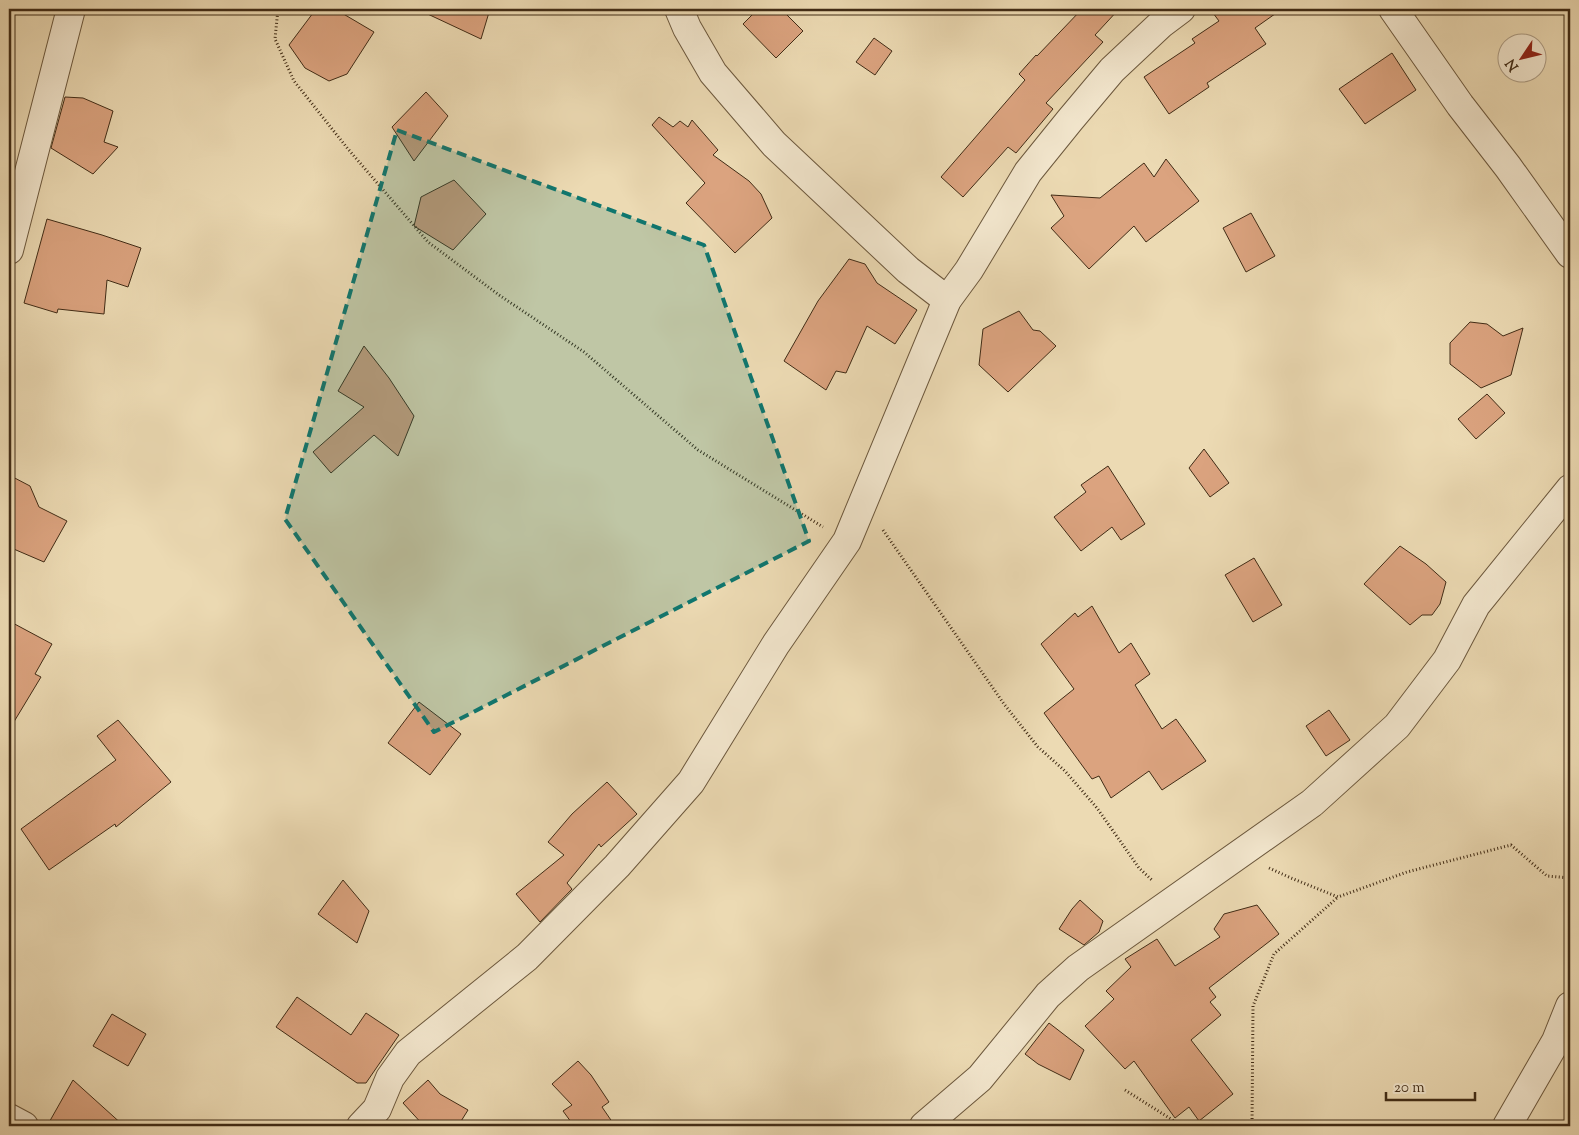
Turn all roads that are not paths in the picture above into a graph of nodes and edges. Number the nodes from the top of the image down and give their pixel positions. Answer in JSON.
{"nodes":[{"id":1,"x":71,"y":9,"type":"edge"},
{"id":2,"x":679,"y":9,"type":"edge"},
{"id":3,"x":1181,"y":9,"type":"edge"},
{"id":4,"x":1393,"y":9,"type":"edge"},
{"id":5,"x":9,"y":250,"type":"edge"},
{"id":6,"x":1570,"y":254,"type":"edge"},
{"id":7,"x":948,"y":300,"type":"junction"},
{"id":8,"x":1570,"y":489,"type":"edge"},
{"id":9,"x":1570,"y":1006,"type":"edge"},
{"id":10,"x":9,"y":1118,"type":"edge"},
{"id":11,"x":24,"y":1126,"type":"edge"},
{"id":12,"x":361,"y":1126,"type":"edge"},
{"id":13,"x":924,"y":1126,"type":"edge"},
{"id":14,"x":1508,"y":1126,"type":"edge"}],
"edges":[{"from":1,"to":5,"type":"street"},
{"from":2,"to":7,"type":"street"},
{"from":3,"to":7,"type":"street"},
{"from":4,"to":6,"type":"street"},
{"from":7,"to":12,"type":"street"},
{"from":8,"to":13,"type":"street"},
{"from":9,"to":14,"type":"street"},
{"from":10,"to":11,"type":"street"}]}
